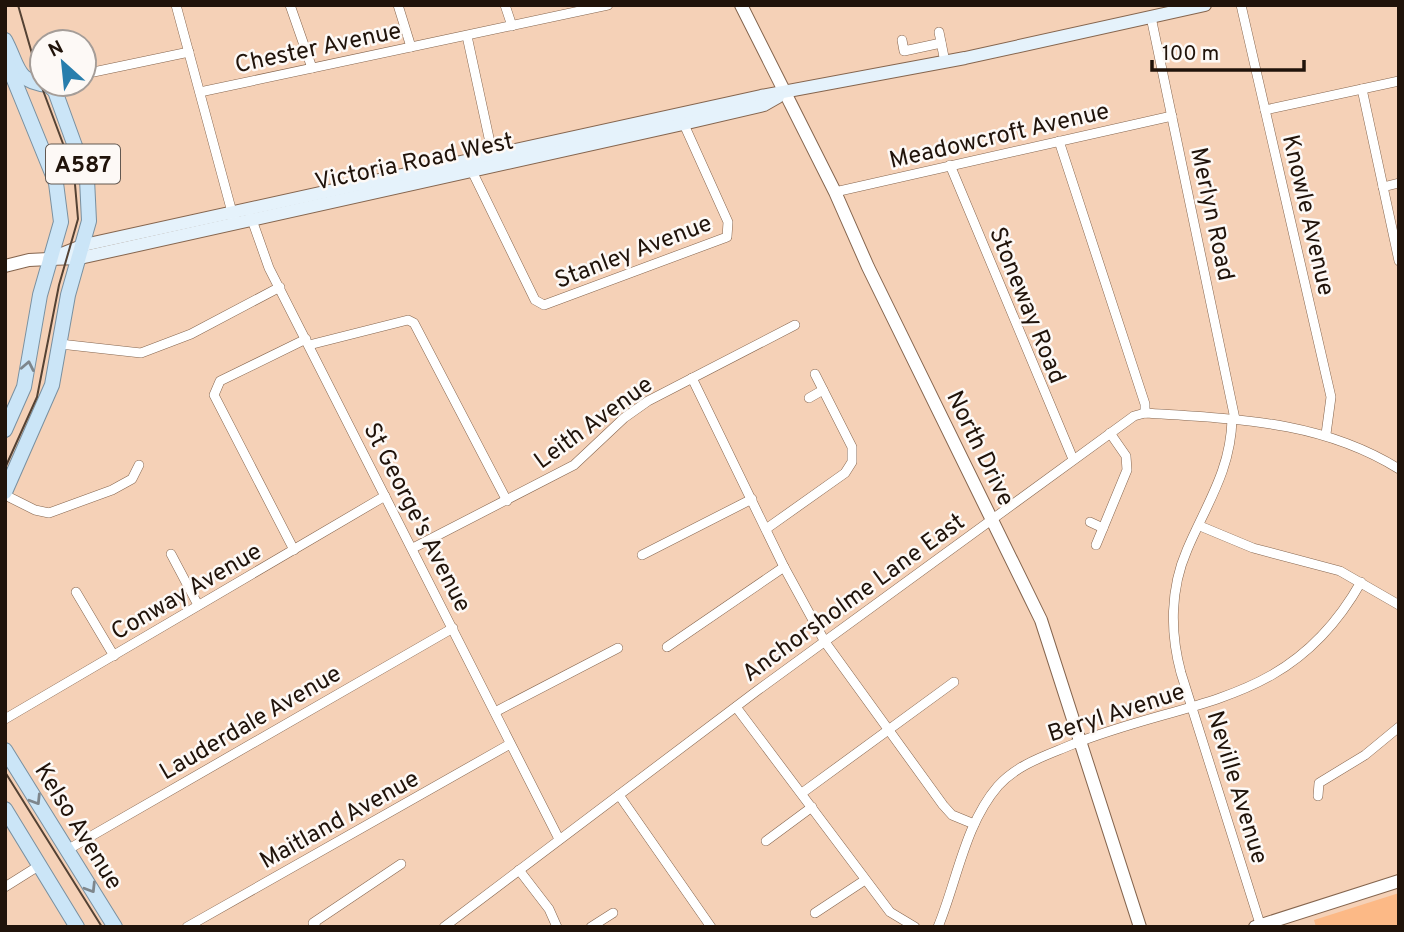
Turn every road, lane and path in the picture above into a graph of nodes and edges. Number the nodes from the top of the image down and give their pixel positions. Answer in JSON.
{"nodes":[{"id":1,"x":176,"y":5,"type":"edge"},
{"id":2,"x":290,"y":5,"type":"edge"},
{"id":3,"x":398,"y":5,"type":"edge"},
{"id":4,"x":505,"y":5,"type":"edge"},
{"id":5,"x":608,"y":5,"type":"edge"},
{"id":6,"x":741,"y":5,"type":"edge"},
{"id":7,"x":1205,"y":5,"type":"edge"},
{"id":8,"x":1241,"y":5,"type":"edge"},
{"id":9,"x":1157,"y":12,"type":"edge"},
{"id":10,"x":512,"y":26,"type":"junction"},
{"id":11,"x":939,"y":32,"type":"dead end"},
{"id":12,"x":467,"y":36,"type":"junction"},
{"id":13,"x":5,"y":40,"type":"edge"},
{"id":14,"x":902,"y":40,"type":"dead end"},
{"id":15,"x":941,"y":43,"type":"junction"},
{"id":16,"x":411,"y":47,"type":"junction"},
{"id":17,"x":189,"y":52,"type":"junction"},
{"id":18,"x":5,"y":57,"type":"edge"},
{"id":19,"x":945,"y":62,"type":"junction"},
{"id":20,"x":312,"y":68,"type":"junction"},
{"id":21,"x":98,"y":71,"type":"edge"},
{"id":22,"x":28,"y":78,"type":"edge"},
{"id":23,"x":1399,"y":80,"type":"edge"},
{"id":24,"x":1362,"y":89,"type":"junction"},
{"id":25,"x":200,"y":92,"type":"junction"},
{"id":26,"x":785,"y":93,"type":"junction"},
{"id":27,"x":29,"y":98,"type":"edge"},
{"id":28,"x":59,"y":98,"type":"edge"},
{"id":29,"x":1265,"y":110,"type":"junction"},
{"id":30,"x":1172,"y":116,"type":"junction"},
{"id":31,"x":682,"y":120,"type":"junction"},
{"id":32,"x":38,"y":135,"type":"junction"},
{"id":33,"x":1059,"y":141,"type":"junction"},
{"id":34,"x":494,"y":161,"type":"junction"},
{"id":35,"x":950,"y":165,"type":"junction"},
{"id":36,"x":470,"y":166,"type":"junction"},
{"id":37,"x":1399,"y":183,"type":"edge"},
{"id":38,"x":1383,"y":187,"type":"junction"},
{"id":39,"x":835,"y":192,"type":"junction"},
{"id":40,"x":250,"y":214,"type":"junction"},
{"id":41,"x":233,"y":217,"type":"junction"},
{"id":42,"x":82,"y":251,"type":"junction"},
{"id":43,"x":49,"y":259,"type":"junction"},
{"id":44,"x":1399,"y":261,"type":"edge"},
{"id":45,"x":5,"y":265,"type":"edge"},
{"id":46,"x":280,"y":286,"type":"junction"},
{"id":47,"x":795,"y":325,"type":"dead end"},
{"id":48,"x":307,"y":342,"type":"junction"},
{"id":49,"x":60,"y":344,"type":"junction"},
{"id":50,"x":815,"y":374,"type":"dead end"},
{"id":51,"x":692,"y":378,"type":"junction"},
{"id":52,"x":823,"y":390,"type":"junction"},
{"id":53,"x":809,"y":398,"type":"dead end"},
{"id":54,"x":10,"y":410,"type":"edge"},
{"id":55,"x":1145,"y":412,"type":"junction"},
{"id":56,"x":1234,"y":419,"type":"junction"},
{"id":57,"x":5,"y":430,"type":"edge"},
{"id":58,"x":1110,"y":433,"type":"junction"},
{"id":59,"x":1326,"y":434,"type":"junction"},
{"id":60,"x":1073,"y":459,"type":"junction"},
{"id":61,"x":139,"y":465,"type":"dead end"},
{"id":62,"x":1399,"y":469,"type":"edge"},
{"id":63,"x":5,"y":493,"type":"edge"},
{"id":64,"x":385,"y":496,"type":"junction"},
{"id":65,"x":752,"y":499,"type":"junction"},
{"id":66,"x":507,"y":501,"type":"junction"},
{"id":67,"x":992,"y":518,"type":"junction"},
{"id":68,"x":1090,"y":522,"type":"dead end"},
{"id":69,"x":1200,"y":526,"type":"junction"},
{"id":70,"x":1103,"y":528,"type":"junction"},
{"id":71,"x":766,"y":529,"type":"junction"},
{"id":72,"x":1096,"y":545,"type":"dead end"},
{"id":73,"x":413,"y":548,"type":"junction"},
{"id":74,"x":294,"y":550,"type":"junction"},
{"id":75,"x":171,"y":554,"type":"dead end"},
{"id":76,"x":642,"y":555,"type":"dead end"},
{"id":77,"x":784,"y":567,"type":"junction"},
{"id":78,"x":1361,"y":582,"type":"junction"},
{"id":79,"x":76,"y":592,"type":"dead end"},
{"id":80,"x":198,"y":605,"type":"junction"},
{"id":81,"x":1399,"y":605,"type":"edge"},
{"id":82,"x":453,"y":628,"type":"junction"},
{"id":83,"x":825,"y":642,"type":"junction"},
{"id":84,"x":618,"y":648,"type":"dead end"},
{"id":85,"x":667,"y":648,"type":"dead end"},
{"id":86,"x":114,"y":656,"type":"junction"},
{"id":87,"x":954,"y":682,"type":"dead end"},
{"id":88,"x":736,"y":707,"type":"junction"},
{"id":89,"x":1193,"y":707,"type":"junction"},
{"id":90,"x":495,"y":712,"type":"junction"},
{"id":91,"x":5,"y":719,"type":"edge"},
{"id":92,"x":1398,"y":729,"type":"edge"},
{"id":93,"x":888,"y":730,"type":"junction"},
{"id":94,"x":1082,"y":741,"type":"junction"},
{"id":95,"x":510,"y":744,"type":"junction"},
{"id":96,"x":5,"y":750,"type":"edge"},
{"id":97,"x":1307,"y":778,"type":"dead end"},
{"id":98,"x":1319,"y":783,"type":"junction"},
{"id":99,"x":802,"y":793,"type":"junction"},
{"id":100,"x":619,"y":795,"type":"junction"},
{"id":101,"x":1318,"y":796,"type":"dead end"},
{"id":102,"x":811,"y":807,"type":"junction"},
{"id":103,"x":5,"y":808,"type":"edge"},
{"id":104,"x":974,"y":824,"type":"junction"},
{"id":105,"x":559,"y":839,"type":"junction"},
{"id":106,"x":766,"y":841,"type":"dead end"},
{"id":107,"x":67,"y":850,"type":"junction"},
{"id":108,"x":401,"y":864,"type":"dead end"},
{"id":109,"x":40,"y":865,"type":"junction"},
{"id":110,"x":519,"y":870,"type":"junction"},
{"id":111,"x":865,"y":880,"type":"junction"},
{"id":112,"x":1399,"y":881,"type":"edge"},
{"id":113,"x":5,"y":887,"type":"edge"},
{"id":114,"x":612,"y":913,"type":"dead end"},
{"id":115,"x":815,"y":913,"type":"dead end"},
{"id":116,"x":312,"y":925,"type":"edge"},
{"id":117,"x":594,"y":926,"type":"edge"},
{"id":118,"x":1259,"y":926,"type":"edge"},
{"id":119,"x":77,"y":927,"type":"edge"},
{"id":120,"x":115,"y":927,"type":"edge"},
{"id":121,"x":187,"y":927,"type":"edge"},
{"id":122,"x":444,"y":927,"type":"edge"},
{"id":123,"x":557,"y":927,"type":"edge"},
{"id":124,"x":710,"y":927,"type":"edge"},
{"id":125,"x":915,"y":927,"type":"edge"},
{"id":126,"x":938,"y":927,"type":"edge"},
{"id":127,"x":1140,"y":927,"type":"edge"}],
"edges":[{"from":1,"to":17,"type":"street"},
{"from":2,"to":20,"type":"street"},
{"from":3,"to":16,"type":"street"},
{"from":4,"to":10,"type":"street"},
{"from":5,"to":10,"type":"street","name":"Chester Avenue"},
{"from":6,"to":26,"type":"street","name":"North Drive"},
{"from":7,"to":9,"type":"main road","name":"Victoria Road West"},
{"from":8,"to":29,"type":"street","name":"Knowle Avenue"},
{"from":9,"to":19,"type":"main road","name":"Victoria Road West"},
{"from":9,"to":30,"type":"street","name":"Merlyn Road"},
{"from":10,"to":12,"type":"street","name":"Chester Avenue"},
{"from":11,"to":15,"type":"street"},
{"from":12,"to":16,"type":"street","name":"Chester Avenue"},
{"from":12,"to":34,"type":"street"},
{"from":13,"to":22,"type":"main road","number":"A587"},
{"from":14,"to":15,"type":"street"},
{"from":15,"to":19,"type":"street"},
{"from":16,"to":20,"type":"street","name":"Chester Avenue"},
{"from":17,"to":21,"type":"street"},
{"from":17,"to":25,"type":"street"},
{"from":18,"to":32,"type":"main road","number":"A587"},
{"from":19,"to":26,"type":"main road","name":"Victoria Road West"},
{"from":20,"to":25,"type":"street","name":"Chester Avenue"},
{"from":23,"to":24,"type":"street"},
{"from":24,"to":29,"type":"street"},
{"from":24,"to":38,"type":"street"},
{"from":25,"to":41,"type":"street"},
{"from":26,"to":31,"type":"main road","name":"Victoria Road West"},
{"from":26,"to":39,"type":"street","name":"North Drive"},
{"from":27,"to":32,"type":"main road","number":"A587"},
{"from":28,"to":42,"type":"main road","number":"A587"},
{"from":29,"to":59,"type":"street","name":"Knowle Avenue"},
{"from":30,"to":33,"type":"street","name":"Meadowcroft Avenue"},
{"from":30,"to":56,"type":"street","name":"Merlyn Road"},
{"from":31,"to":34,"type":"main road","name":"Victoria Road West"},
{"from":31,"to":36,"type":"street","name":"Stanley Avenue"},
{"from":32,"to":43,"type":"main road","number":"A587"},
{"from":33,"to":35,"type":"street","name":"Meadowcroft Avenue"},
{"from":33,"to":55,"type":"street"},
{"from":34,"to":36,"type":"main road","name":"Victoria Road West"},
{"from":35,"to":39,"type":"street","name":"Meadowcroft Avenue"},
{"from":35,"to":60,"type":"street","name":"Stoneway Road"},
{"from":36,"to":40,"type":"main road","name":"Victoria Road West"},
{"from":37,"to":38,"type":"street"},
{"from":38,"to":44,"type":"street"},
{"from":39,"to":67,"type":"street","name":"North Drive"},
{"from":40,"to":41,"type":"main road","name":"Victoria Road West"},
{"from":40,"to":46,"type":"street","name":"St George's Avenue"},
{"from":41,"to":42,"type":"main road","name":"Victoria Road West"},
{"from":42,"to":43,"type":"main road","name":"Victoria Road West"},
{"from":42,"to":49,"type":"main road","number":"A587"},
{"from":43,"to":45,"type":"street","name":"Victoria Road West"},
{"from":54,"to":43,"type":"main road","number":"A587","one_way":true},
{"from":46,"to":48,"type":"street","name":"St George's Avenue"},
{"from":46,"to":49,"type":"street"},
{"from":47,"to":51,"type":"street","name":"Leith Avenue"},
{"from":48,"to":64,"type":"street","name":"St George's Avenue"},
{"from":48,"to":66,"type":"street"},
{"from":48,"to":74,"type":"street"},
{"from":49,"to":63,"type":"main road","number":"A587"},
{"from":50,"to":52,"type":"street"},
{"from":51,"to":65,"type":"street"},
{"from":51,"to":66,"type":"street","name":"Leith Avenue"},
{"from":52,"to":53,"type":"street"},
{"from":52,"to":71,"type":"street"},
{"from":54,"to":57,"type":"main road","number":"A587"},
{"from":55,"to":56,"type":"street"},
{"from":55,"to":58,"type":"street","name":"Anchorsholme Lane East"},
{"from":56,"to":59,"type":"street"},
{"from":56,"to":69,"type":"street","name":"Neville Avenue"},
{"from":58,"to":60,"type":"street","name":"Anchorsholme Lane East"},
{"from":58,"to":70,"type":"street"},
{"from":59,"to":62,"type":"street"},
{"from":60,"to":67,"type":"street","name":"Anchorsholme Lane East"},
{"from":61,"to":63,"type":"street"},
{"from":64,"to":73,"type":"street","name":"St George's Avenue"},
{"from":64,"to":74,"type":"street","name":"Conway Avenue"},
{"from":65,"to":71,"type":"street"},
{"from":65,"to":76,"type":"street"},
{"from":66,"to":73,"type":"street","name":"Leith Avenue"},
{"from":67,"to":83,"type":"street","name":"Anchorsholme Lane East"},
{"from":67,"to":94,"type":"street","name":"North Drive"},
{"from":68,"to":70,"type":"street"},
{"from":69,"to":78,"type":"street"},
{"from":69,"to":89,"type":"street","name":"Neville Avenue"},
{"from":70,"to":72,"type":"street"},
{"from":71,"to":77,"type":"street"},
{"from":73,"to":82,"type":"street","name":"St George's Avenue"},
{"from":74,"to":80,"type":"street","name":"Conway Avenue"},
{"from":75,"to":80,"type":"street"},
{"from":77,"to":83,"type":"street"},
{"from":77,"to":85,"type":"street"},
{"from":78,"to":81,"type":"street"},
{"from":78,"to":89,"type":"street","name":"Beryl Avenue"},
{"from":79,"to":86,"type":"street"},
{"from":80,"to":86,"type":"street","name":"Conway Avenue"},
{"from":82,"to":90,"type":"street","name":"St George's Avenue"},
{"from":82,"to":107,"type":"street","name":"Lauderdale Avenue"},
{"from":83,"to":88,"type":"street","name":"Anchorsholme Lane East"},
{"from":83,"to":93,"type":"street"},
{"from":84,"to":90,"type":"street"},
{"from":86,"to":91,"type":"street","name":"Conway Avenue"},
{"from":87,"to":93,"type":"street"},
{"from":88,"to":99,"type":"street"},
{"from":88,"to":100,"type":"street","name":"Anchorsholme Lane East"},
{"from":89,"to":94,"type":"street","name":"Beryl Avenue"},
{"from":89,"to":118,"type":"street","name":"Neville Avenue"},
{"from":90,"to":95,"type":"street","name":"St George's Avenue"},
{"from":92,"to":98,"type":"street"},
{"from":93,"to":99,"type":"street"},
{"from":93,"to":104,"type":"street"},
{"from":94,"to":104,"type":"street","name":"Beryl Avenue"},
{"from":94,"to":127,"type":"street","name":"North Drive"},
{"from":95,"to":105,"type":"street","name":"St George's Avenue"},
{"from":95,"to":121,"type":"street","name":"Maitland Avenue"},
{"from":96,"to":107,"type":"main road","name":"Kelso Avenue","one_way":true},
{"from":97,"to":98,"type":"street"},
{"from":98,"to":101,"type":"street"},
{"from":99,"to":102,"type":"street"},
{"from":100,"to":105,"type":"street","name":"Anchorsholme Lane East"},
{"from":100,"to":124,"type":"street"},
{"from":102,"to":106,"type":"street"},
{"from":102,"to":111,"type":"street"},
{"from":103,"to":109,"type":"main road"},
{"from":104,"to":126,"type":"street","name":"Beryl Avenue"},
{"from":105,"to":110,"type":"street","name":"Anchorsholme Lane East"},
{"from":107,"to":120,"type":"main road","name":"Kelso Avenue","one_way":true},
{"from":108,"to":116,"type":"street"},
{"from":109,"to":113,"type":"street"},
{"from":109,"to":119,"type":"main road"},
{"from":110,"to":122,"type":"street","name":"Anchorsholme Lane East"},
{"from":110,"to":123,"type":"street"},
{"from":111,"to":115,"type":"street"},
{"from":111,"to":125,"type":"street"},
{"from":112,"to":118,"type":"street"},
{"from":114,"to":117,"type":"street"}]}
